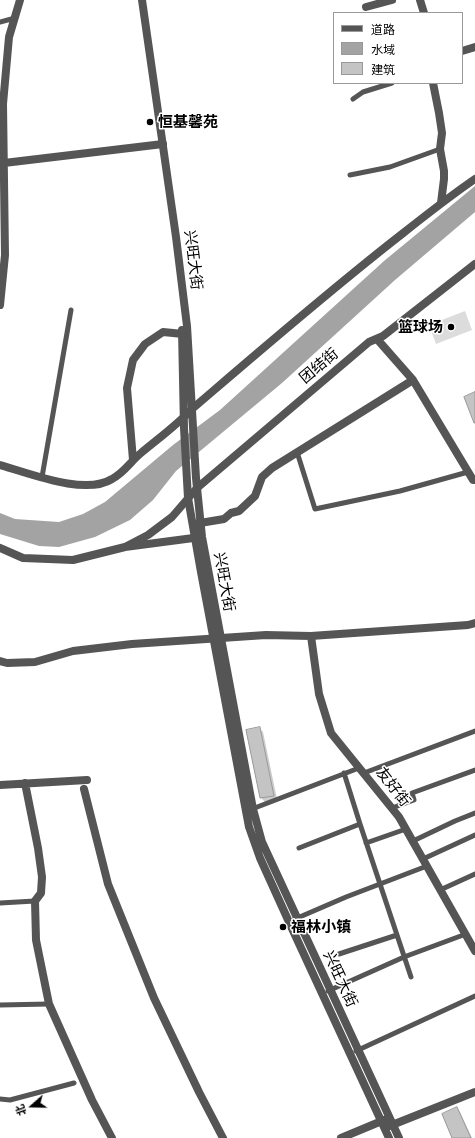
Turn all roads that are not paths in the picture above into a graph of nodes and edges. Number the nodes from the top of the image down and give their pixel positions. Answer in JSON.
{"nodes":[{"id":1,"x":20,"y":0,"type":"edge"},
{"id":2,"x":138,"y":0,"type":"edge"},
{"id":3,"x":142,"y":0,"type":"edge"},
{"id":4,"x":392,"y":0,"type":"edge"},
{"id":5,"x":420,"y":0,"type":"edge"},
{"id":6,"x":366,"y":7,"type":"dead end"},
{"id":7,"x":424,"y":12,"type":"edge"},
{"id":8,"x":15,"y":18,"type":"junction"},
{"id":9,"x":0,"y":22,"type":"edge"},
{"id":10,"x":475,"y":47,"type":"edge"},
{"id":11,"x":463,"y":51,"type":"edge"},
{"id":12,"x":389,"y":84,"type":"edge"},
{"id":13,"x":433,"y":84,"type":"edge"},
{"id":14,"x":353,"y":99,"type":"dead end"},
{"id":15,"x":2,"y":105,"type":"edge"},
{"id":16,"x":161,"y":144,"type":"junction"},
{"id":17,"x":440,"y":150,"type":"junction"},
{"id":18,"x":4,"y":163,"type":"junction"},
{"id":19,"x":350,"y":175,"type":"dead end"},
{"id":20,"x":475,"y":179,"type":"edge"},
{"id":21,"x":441,"y":204,"type":"junction"},
{"id":22,"x":475,"y":264,"type":"edge"},
{"id":23,"x":0,"y":305,"type":"edge"},
{"id":24,"x":71,"y":310,"type":"dead end"},
{"id":25,"x":183,"y":334,"type":"junction"},
{"id":26,"x":377,"y":339,"type":"junction"},
{"id":27,"x":413,"y":380,"type":"junction"},
{"id":28,"x":192,"y":409,"type":"junction"},
{"id":29,"x":184,"y":417,"type":"junction"},
{"id":30,"x":297,"y":452,"type":"junction"},
{"id":31,"x":133,"y":460,"type":"junction"},
{"id":32,"x":0,"y":465,"type":"edge"},
{"id":33,"x":468,"y":472,"type":"junction"},
{"id":34,"x":42,"y":477,"type":"junction"},
{"id":35,"x":475,"y":480,"type":"edge"},
{"id":36,"x":197,"y":488,"type":"junction"},
{"id":37,"x":188,"y":494,"type":"junction"},
{"id":38,"x":197,"y":524,"type":"junction"},
{"id":39,"x":199,"y":538,"type":"junction"},
{"id":40,"x":125,"y":547,"type":"junction"},
{"id":41,"x":0,"y":548,"type":"edge"},
{"id":42,"x":475,"y":623,"type":"edge"},
{"id":43,"x":311,"y":636,"type":"junction"},
{"id":44,"x":217,"y":638,"type":"junction"},
{"id":45,"x":0,"y":661,"type":"edge"},
{"id":46,"x":475,"y":732,"type":"edge"},
{"id":47,"x":362,"y":770,"type":"junction"},
{"id":48,"x":475,"y":770,"type":"edge"},
{"id":49,"x":344,"y":773,"type":"junction"},
{"id":50,"x":87,"y":780,"type":"dead end"},
{"id":51,"x":24,"y":783,"type":"junction"},
{"id":52,"x":0,"y":786,"type":"edge"},
{"id":53,"x":84,"y":789,"type":"dead end"},
{"id":54,"x":392,"y":808,"type":"junction"},
{"id":55,"x":250,"y":810,"type":"junction"},
{"id":56,"x":475,"y":813,"type":"edge"},
{"id":57,"x":360,"y":824,"type":"junction"},
{"id":58,"x":406,"y":829,"type":"junction"},
{"id":59,"x":475,"y":835,"type":"edge"},
{"id":60,"x":413,"y":841,"type":"junction"},
{"id":61,"x":366,"y":843,"type":"junction"},
{"id":62,"x":299,"y":848,"type":"dead end"},
{"id":63,"x":425,"y":862,"type":"junction"},
{"id":64,"x":475,"y":874,"type":"edge"},
{"id":65,"x":380,"y":884,"type":"junction"},
{"id":66,"x":440,"y":890,"type":"junction"},
{"id":67,"x":35,"y":901,"type":"junction"},
{"id":68,"x":0,"y":904,"type":"edge"},
{"id":69,"x":297,"y":918,"type":"junction"},
{"id":70,"x":289,"y":922,"type":"junction"},
{"id":71,"x":397,"y":934,"type":"junction"},
{"id":72,"x":466,"y":934,"type":"junction"},
{"id":73,"x":475,"y":950,"type":"edge"},
{"id":74,"x":339,"y":954,"type":"dead end"},
{"id":75,"x":404,"y":957,"type":"junction"},
{"id":76,"x":412,"y":976,"type":"dead end"},
{"id":77,"x":330,"y":990,"type":"junction"},
{"id":78,"x":322,"y":994,"type":"junction"},
{"id":79,"x":475,"y":996,"type":"edge"},
{"id":80,"x":49,"y":1004,"type":"junction"},
{"id":81,"x":0,"y":1005,"type":"edge"},
{"id":82,"x":358,"y":1050,"type":"junction"},
{"id":83,"x":350,"y":1054,"type":"junction"},
{"id":84,"x":74,"y":1083,"type":"dead end"},
{"id":85,"x":475,"y":1092,"type":"edge"},
{"id":86,"x":0,"y":1098,"type":"edge"},
{"id":87,"x":387,"y":1123,"type":"junction"},
{"id":88,"x":112,"y":1138,"type":"edge"},
{"id":89,"x":223,"y":1138,"type":"edge"},
{"id":90,"x":341,"y":1138,"type":"edge"},
{"id":91,"x":389,"y":1138,"type":"edge"},
{"id":92,"x":399,"y":1138,"type":"edge"}],
"edges":[{"from":1,"to":8,"type":"street"},
{"from":2,"to":16,"type":"street","name":"兴旺大街"},
{"from":3,"to":16,"type":"street","name":"兴旺大街"},
{"from":4,"to":6,"type":"street"},
{"from":5,"to":7,"type":"street"},
{"from":8,"to":9,"type":"lane"},
{"from":8,"to":15,"type":"street"},
{"from":10,"to":11,"type":"street"},
{"from":12,"to":14,"type":"lane"},
{"from":13,"to":17,"type":"street"},
{"from":15,"to":18,"type":"street"},
{"from":16,"to":18,"type":"street"},
{"from":16,"to":25,"type":"street","name":"兴旺大街"},
{"from":16,"to":28,"type":"street","name":"兴旺大街"},
{"from":17,"to":19,"type":"lane"},
{"from":17,"to":21,"type":"street"},
{"from":18,"to":23,"type":"street"},
{"from":20,"to":21,"type":"street"},
{"from":21,"to":28,"type":"street"},
{"from":22,"to":26,"type":"street","name":"团结街"},
{"from":24,"to":34,"type":"lane"},
{"from":25,"to":29,"type":"street","name":"兴旺大街"},
{"from":25,"to":31,"type":"street"},
{"from":26,"to":27,"type":"street"},
{"from":26,"to":36,"type":"street","name":"团结街"},
{"from":27,"to":30,"type":"street"},
{"from":27,"to":33,"type":"street"},
{"from":28,"to":29,"type":"street"},
{"from":28,"to":36,"type":"street","name":"兴旺大街"},
{"from":29,"to":31,"type":"street"},
{"from":29,"to":37,"type":"street","name":"兴旺大街"},
{"from":30,"to":33,"type":"lane"},
{"from":30,"to":38,"type":"street"},
{"from":31,"to":34,"type":"street"},
{"from":32,"to":34,"type":"street"},
{"from":33,"to":35,"type":"street"},
{"from":36,"to":37,"type":"street","name":"团结街"},
{"from":36,"to":38,"type":"street","name":"兴旺大街"},
{"from":37,"to":38,"type":"street","name":"兴旺大街"},
{"from":37,"to":40,"type":"street","name":"团结街"},
{"from":38,"to":39,"type":"street","name":"兴旺大街"},
{"from":39,"to":40,"type":"street"},
{"from":39,"to":44,"type":"street","name":"兴旺大街"},
{"from":40,"to":41,"type":"street"},
{"from":42,"to":43,"type":"street"},
{"from":43,"to":44,"type":"street"},
{"from":43,"to":47,"type":"street","name":"友好街"},
{"from":44,"to":45,"type":"street"},
{"from":44,"to":55,"type":"street","name":"兴旺大街"},
{"from":46,"to":47,"type":"lane"},
{"from":47,"to":49,"type":"lane"},
{"from":47,"to":54,"type":"street","name":"友好街"},
{"from":48,"to":54,"type":"lane"},
{"from":49,"to":55,"type":"lane"},
{"from":49,"to":57,"type":"lane"},
{"from":50,"to":51,"type":"street"},
{"from":51,"to":52,"type":"street"},
{"from":51,"to":67,"type":"street"},
{"from":53,"to":89,"type":"street"},
{"from":54,"to":58,"type":"street","name":"友好街"},
{"from":55,"to":69,"type":"street","name":"兴旺大街"},
{"from":55,"to":70,"type":"street","name":"兴旺大街"},
{"from":56,"to":60,"type":"lane"},
{"from":57,"to":61,"type":"lane"},
{"from":57,"to":62,"type":"lane"},
{"from":58,"to":60,"type":"street","name":"友好街"},
{"from":58,"to":61,"type":"lane"},
{"from":59,"to":63,"type":"lane"},
{"from":60,"to":63,"type":"street","name":"友好街"},
{"from":61,"to":65,"type":"lane"},
{"from":63,"to":65,"type":"lane"},
{"from":63,"to":66,"type":"street","name":"友好街"},
{"from":64,"to":66,"type":"lane"},
{"from":65,"to":69,"type":"lane"},
{"from":65,"to":71,"type":"lane"},
{"from":66,"to":72,"type":"street","name":"友好街"},
{"from":67,"to":68,"type":"lane"},
{"from":67,"to":80,"type":"street"},
{"from":69,"to":70,"type":"lane"},
{"from":69,"to":77,"type":"street","name":"兴旺大街"},
{"from":70,"to":78,"type":"street","name":"兴旺大街"},
{"from":71,"to":74,"type":"lane"},
{"from":71,"to":75,"type":"lane"},
{"from":72,"to":73,"type":"street","name":"友好街"},
{"from":72,"to":75,"type":"lane"},
{"from":75,"to":76,"type":"lane"},
{"from":75,"to":77,"type":"lane"},
{"from":77,"to":78,"type":"lane"},
{"from":77,"to":82,"type":"street","name":"兴旺大街"},
{"from":78,"to":83,"type":"street","name":"兴旺大街"},
{"from":79,"to":82,"type":"lane"},
{"from":80,"to":81,"type":"lane"},
{"from":80,"to":88,"type":"street"},
{"from":82,"to":83,"type":"lane"},
{"from":82,"to":87,"type":"street","name":"兴旺大街"},
{"from":83,"to":87,"type":"street","name":"兴旺大街"},
{"from":84,"to":86,"type":"lane"},
{"from":85,"to":87,"type":"street"},
{"from":87,"to":90,"type":"street"},
{"from":87,"to":91,"type":"street","name":"兴旺大街"},
{"from":87,"to":92,"type":"street","name":"兴旺大街"}]}
